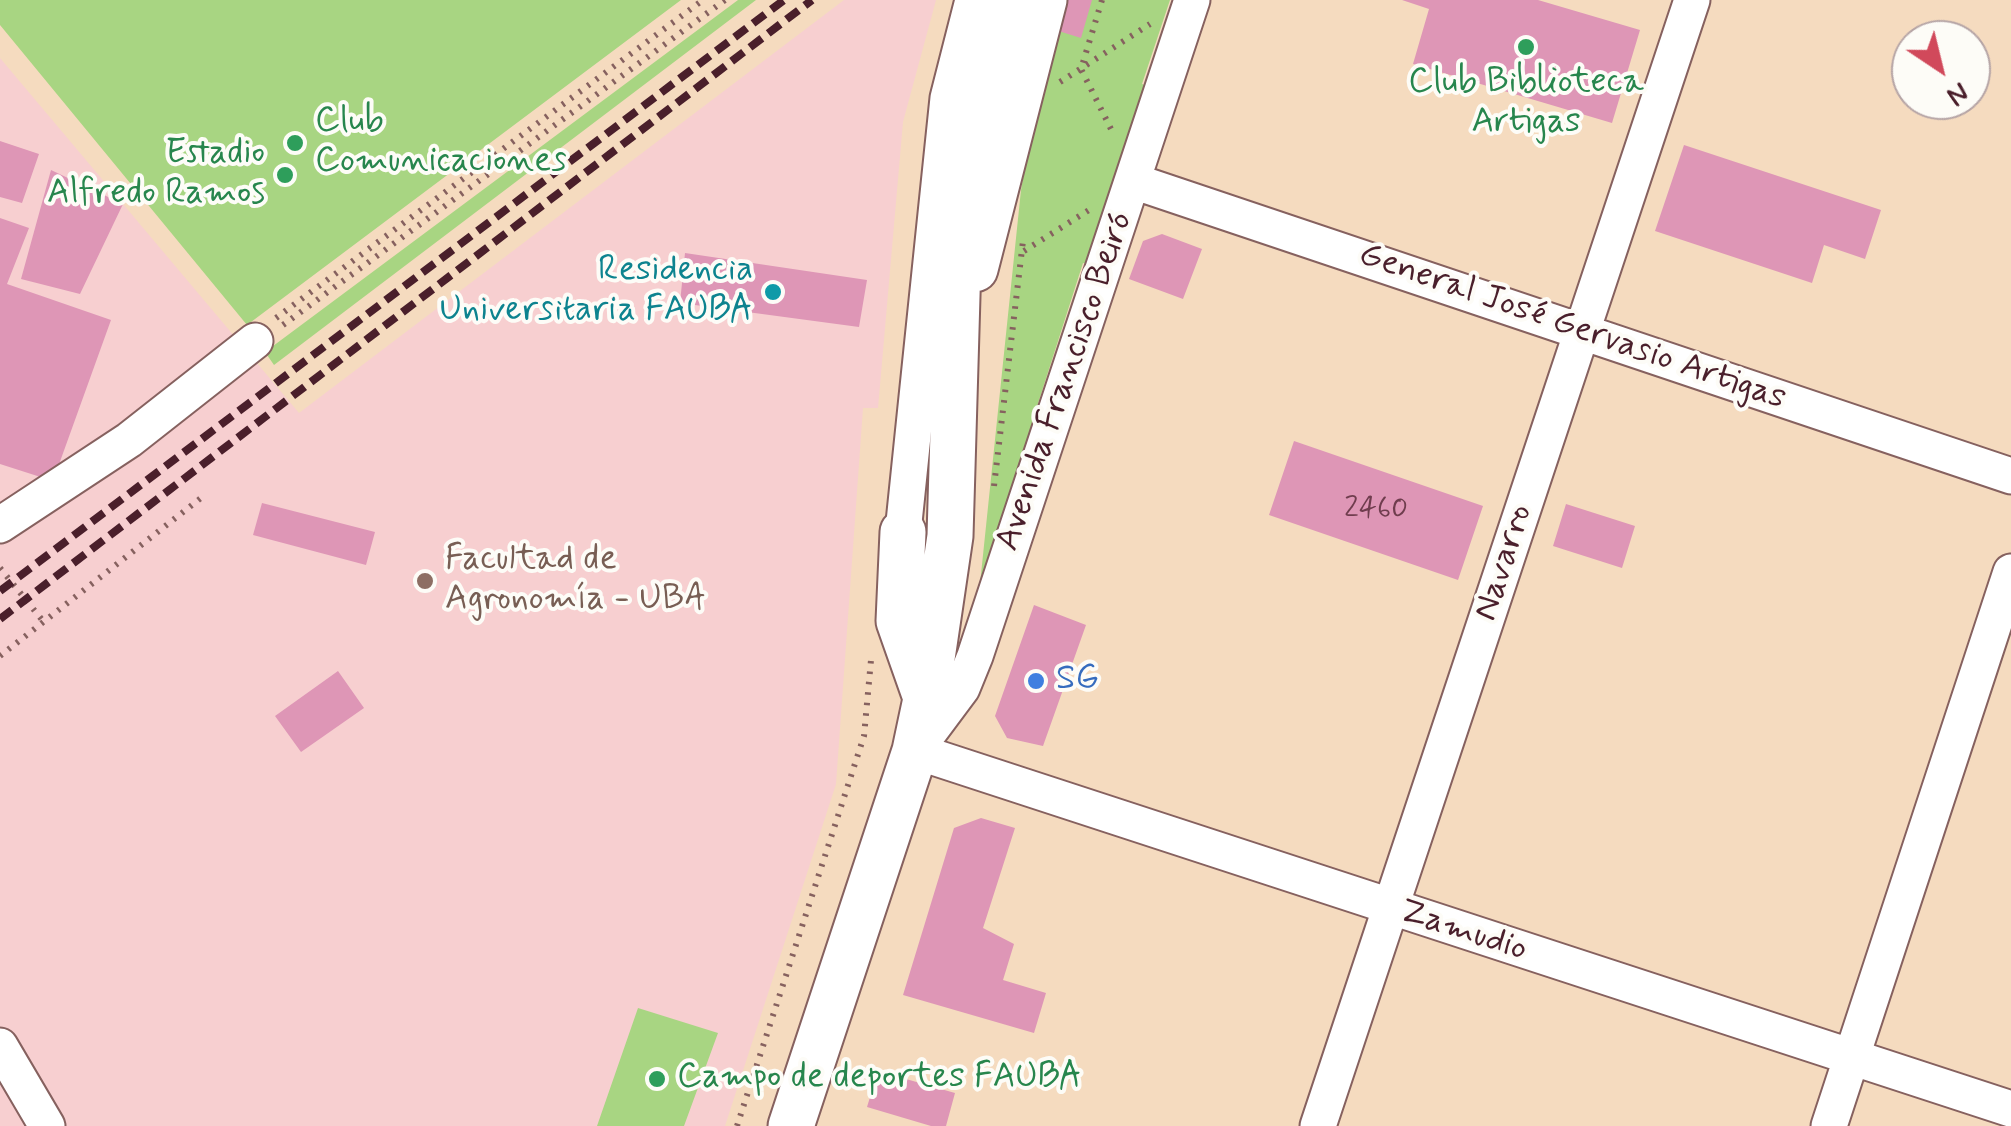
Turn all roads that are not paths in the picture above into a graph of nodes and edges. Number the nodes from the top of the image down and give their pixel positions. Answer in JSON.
{"nodes":[{"id":1,"x":973,"y":0,"type":"edge"},
{"id":2,"x":1001,"y":0,"type":"edge"},
{"id":3,"x":1044,"y":0,"type":"edge"},
{"id":4,"x":1192,"y":0,"type":"edge"},
{"id":5,"x":1692,"y":0,"type":"edge"},
{"id":6,"x":1133,"y":181,"type":"junction"},
{"id":7,"x":1582,"y":331,"type":"junction"},
{"id":8,"x":255,"y":340,"type":"road end"},
{"id":9,"x":953,"y":348,"type":"junction"},
{"id":10,"x":2011,"y":476,"type":"edge"},
{"id":11,"x":1,"y":522,"type":"edge"},
{"id":12,"x":903,"y":532,"type":"joint"},
{"id":13,"x":2011,"y":572,"type":"edge"},
{"id":14,"x":926,"y":699,"type":"junction"},
{"id":15,"x":916,"y":751,"type":"junction"},
{"id":16,"x":1390,"y":908,"type":"junction"},
{"id":17,"x":0,"y":1046,"type":"edge"},
{"id":18,"x":1852,"y":1055,"type":"junction"},
{"id":19,"x":2011,"y":1109,"type":"edge"},
{"id":20,"x":41,"y":1124,"type":"edge"},
{"id":21,"x":791,"y":1126,"type":"edge"},
{"id":22,"x":1318,"y":1126,"type":"edge"},
{"id":23,"x":1830,"y":1126,"type":"edge"}],
"edges":[{"from":1,"to":12,"type":"street"},
{"from":2,"to":9,"type":"main road"},
{"from":3,"to":9,"type":"main road"},
{"from":4,"to":6,"type":"street","name":"Avenida Francisco Beiró"},
{"from":5,"to":7,"type":"street","name":"Navarro"},
{"from":6,"to":7,"type":"street","name":"General José Gervasio Artigas"},
{"from":6,"to":15,"type":"street","name":"Avenida Francisco Beiró"},
{"from":7,"to":10,"type":"street","name":"General José Gervasio Artigas"},
{"from":7,"to":16,"type":"street","name":"Navarro"},
{"from":8,"to":11,"type":"street"},
{"from":9,"to":14,"type":"main road","name":"Avenida Francisco Beiró"},
{"from":12,"to":14,"type":"main road"},
{"from":13,"to":18,"type":"street"},
{"from":14,"to":15,"type":"main road","name":"Avenida Francisco Beiró"},
{"from":15,"to":16,"type":"street","name":"Zamudio"},
{"from":15,"to":21,"type":"main road","name":"Avenida Francisco Beiró"},
{"from":16,"to":18,"type":"street","name":"Zamudio"},
{"from":16,"to":22,"type":"street","name":"Navarro"},
{"from":17,"to":20,"type":"street"},
{"from":18,"to":19,"type":"street","name":"Zamudio"},
{"from":18,"to":23,"type":"street"}]}
